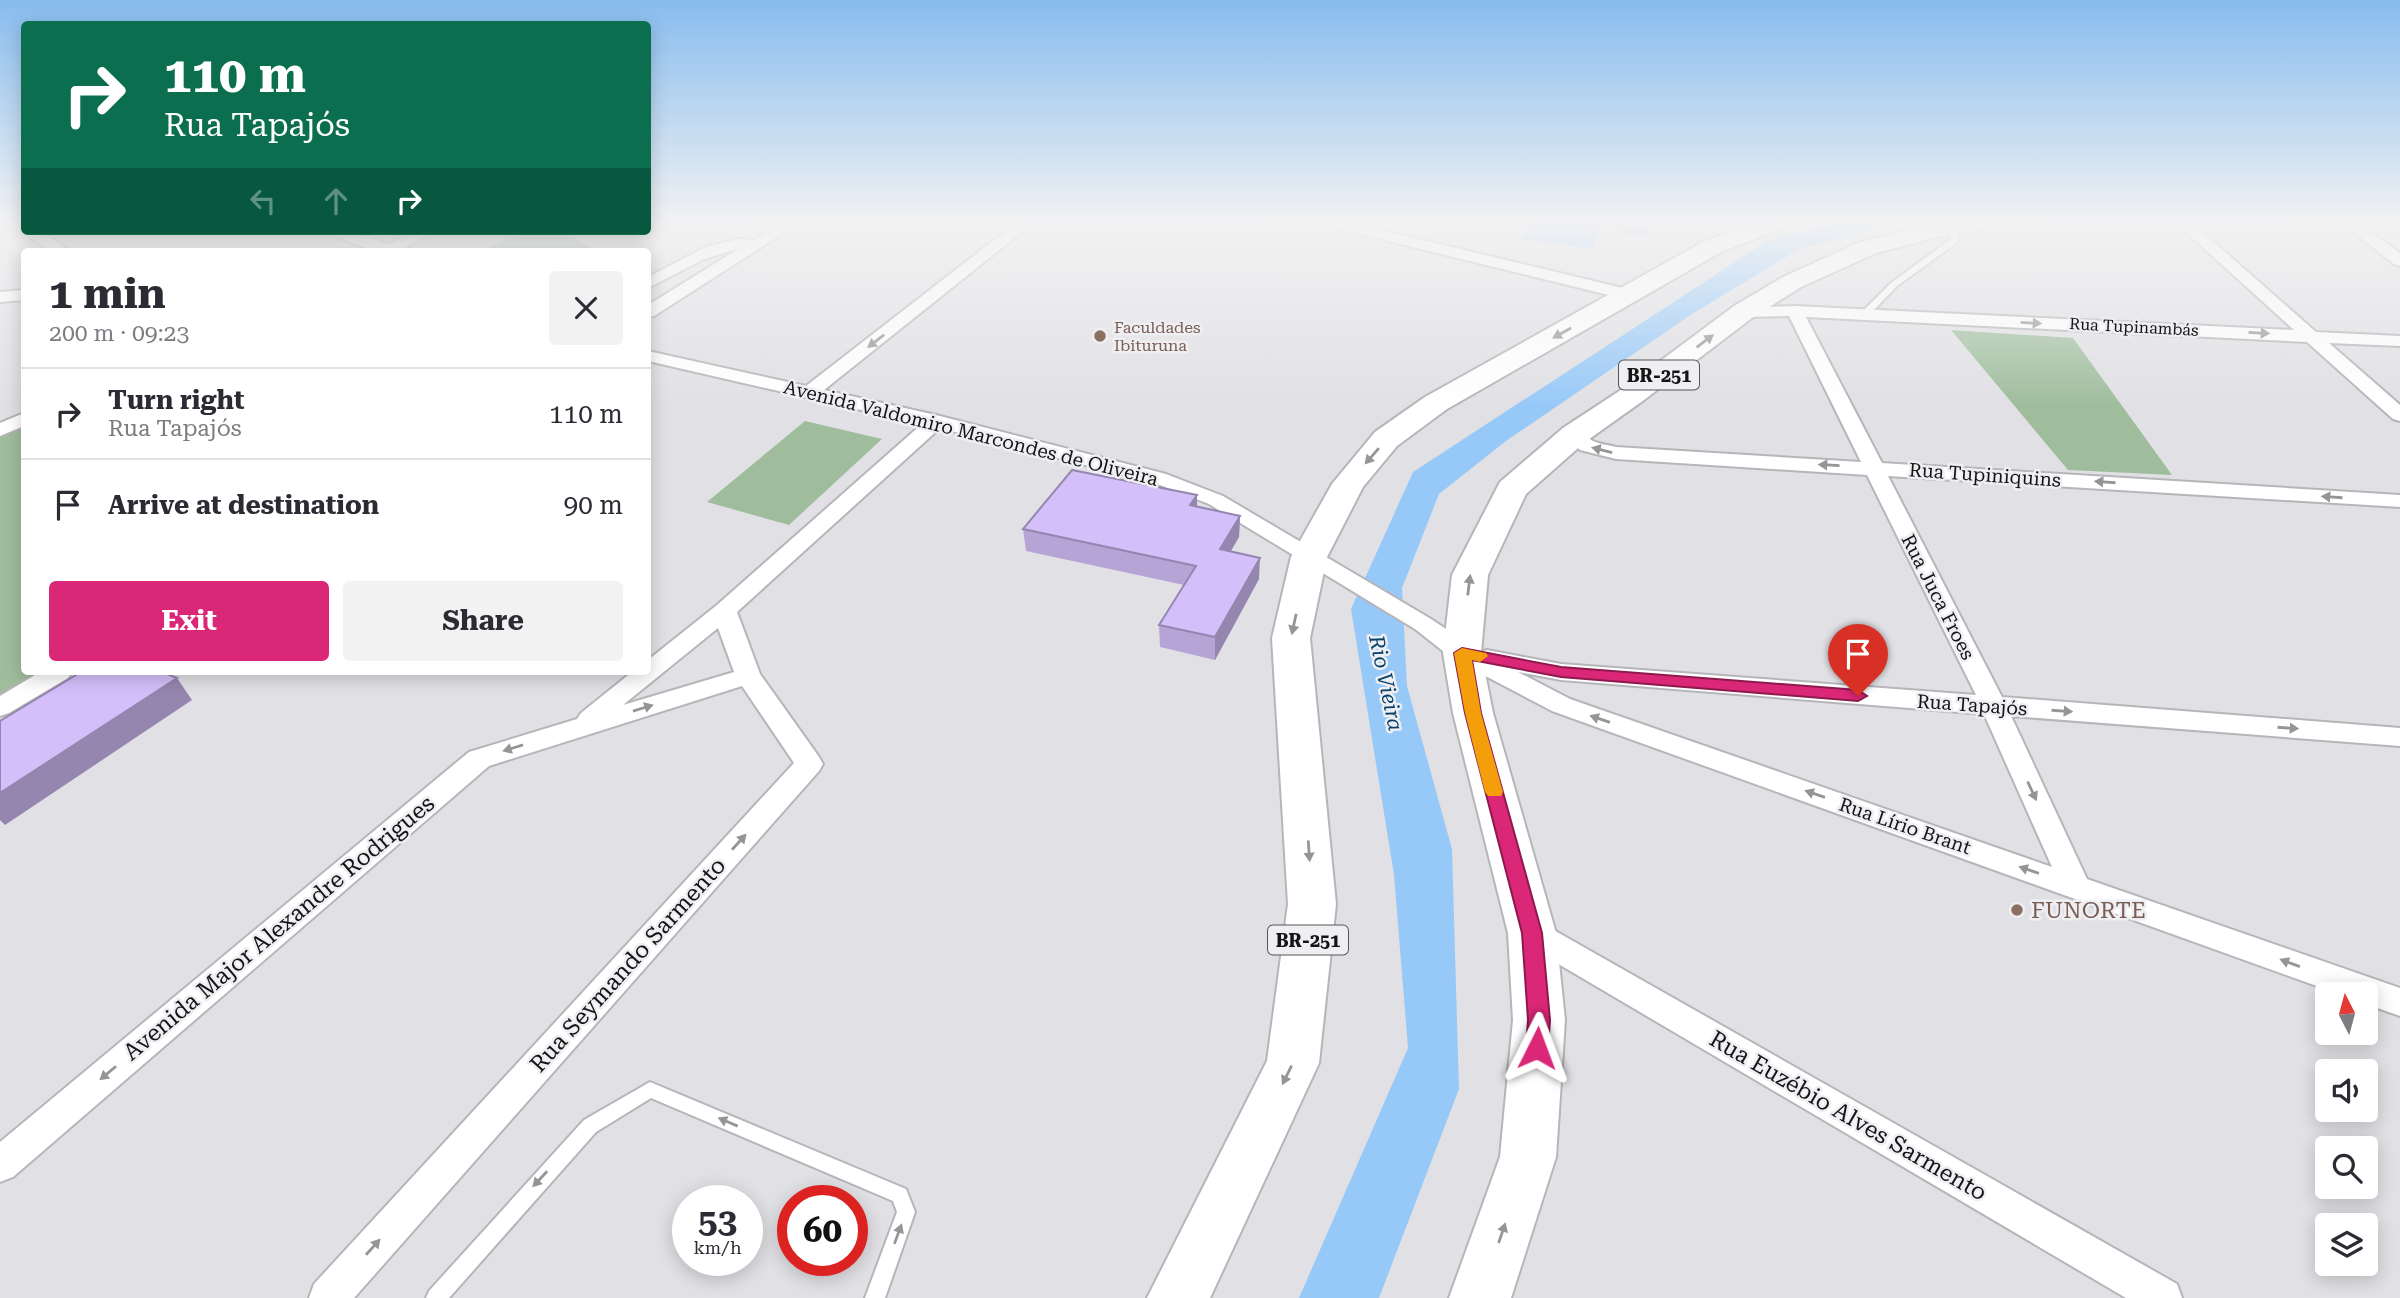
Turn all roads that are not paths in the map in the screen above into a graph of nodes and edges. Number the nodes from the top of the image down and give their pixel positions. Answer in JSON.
{"nodes":[{"id":1,"x":693,"y":284,"type":"edge"},
{"id":2,"x":949,"y":284,"type":"edge"},
{"id":3,"x":1582,"y":284,"type":"edge"},
{"id":4,"x":1649,"y":284,"type":"edge"},
{"id":5,"x":1789,"y":284,"type":"edge"},
{"id":6,"x":1897,"y":284,"type":"edge"},
{"id":7,"x":2252,"y":284,"type":"edge"},
{"id":8,"x":21,"y":294,"type":"edge"},
{"id":9,"x":1629,"y":295,"type":"junction"},
{"id":10,"x":0,"y":297,"type":"edge"},
{"id":11,"x":651,"y":310,"type":"edge"},
{"id":12,"x":1743,"y":312,"type":"junction"},
{"id":13,"x":1795,"y":312,"type":"junction"},
{"id":14,"x":1864,"y":315,"type":"junction"},
{"id":15,"x":2312,"y":336,"type":"junction"},
{"id":16,"x":2400,"y":341,"type":"edge"},
{"id":17,"x":651,"y":358,"type":"edge"},
{"id":18,"x":809,"y":393,"type":"junction"},
{"id":19,"x":2400,"y":415,"type":"edge"},
{"id":20,"x":21,"y":420,"type":"edge"},
{"id":21,"x":936,"y":421,"type":"junction"},
{"id":22,"x":0,"y":430,"type":"edge"},
{"id":23,"x":1574,"y":435,"type":"junction"},
{"id":24,"x":1873,"y":468,"type":"junction"},
{"id":25,"x":2400,"y":501,"type":"edge"},
{"id":26,"x":1327,"y":568,"type":"junction"},
{"id":27,"x":725,"y":610,"type":"junction"},
{"id":28,"x":1423,"y":624,"type":"joint"},
{"id":29,"x":1462,"y":653,"type":"junction"},
{"id":30,"x":670,"y":655,"type":"junction"},
{"id":31,"x":742,"y":662,"type":"junction"},
{"id":32,"x":651,"y":670,"type":"edge"},
{"id":33,"x":53,"y":675,"type":"edge"},
{"id":34,"x":645,"y":675,"type":"edge"},
{"id":35,"x":1993,"y":706,"type":"junction"},
{"id":36,"x":0,"y":708,"type":"edge"},
{"id":37,"x":578,"y":728,"type":"junction"},
{"id":38,"x":2400,"y":737,"type":"edge"},
{"id":39,"x":2075,"y":886,"type":"junction"},
{"id":40,"x":1532,"y":933,"type":"junction"},
{"id":41,"x":2400,"y":1002,"type":"edge"},
{"id":42,"x":0,"y":1165,"type":"edge"},
{"id":43,"x":328,"y":1298,"type":"edge"},
{"id":44,"x":436,"y":1298,"type":"edge"},
{"id":45,"x":875,"y":1298,"type":"edge"},
{"id":46,"x":1178,"y":1298,"type":"edge"},
{"id":47,"x":1480,"y":1298,"type":"edge"},
{"id":48,"x":2163,"y":1298,"type":"edge"}],
"edges":[{"from":1,"to":11,"type":"street"},
{"from":2,"to":18,"type":"street","one_way":true},
{"from":3,"to":9,"type":"street"},
{"from":4,"to":9,"type":"main road","number":"BR-251"},
{"from":5,"to":12,"type":"main road","number":"BR-251"},
{"from":6,"to":14,"type":"lane"},
{"from":7,"to":15,"type":"street"},
{"from":8,"to":10,"type":"street"},
{"from":9,"to":26,"type":"main road","number":"BR-251","one_way":true},
{"from":12,"to":13,"type":"street","name":"Rua Tupinambás"},
{"from":23,"to":12,"type":"main road","number":"BR-251","one_way":true},
{"from":13,"to":14,"type":"street","name":"Rua Tupinambás"},
{"from":13,"to":24,"type":"street","name":"Rua Juca Froes"},
{"from":14,"to":15,"type":"street","name":"Rua Tupinambás","one_way":true},
{"from":15,"to":16,"type":"street","name":"Rua Tupinambás"},
{"from":15,"to":19,"type":"street"},
{"from":17,"to":18,"type":"street","name":"Avenida Valdomiro Marcondes de Oliveira"},
{"from":18,"to":21,"type":"street","name":"Avenida Valdomiro Marcondes de Oliveira"},
{"from":20,"to":22,"type":"street"},
{"from":21,"to":26,"type":"street","name":"Avenida Valdomiro Marcondes de Oliveira"},
{"from":21,"to":27,"type":"street","name":"Avenida Major Alexandre Rodrigues"},
{"from":24,"to":23,"type":"street","name":"Rua Tupiniquins","one_way":true},
{"from":29,"to":23,"type":"main road","number":"BR-251","one_way":true},
{"from":25,"to":24,"type":"street","name":"Rua Tupiniquins","one_way":true},
{"from":24,"to":35,"type":"street","name":"Rua Juca Froes"},
{"from":26,"to":28,"type":"street","name":"Avenida Valdomiro Marcondes de Oliveira"},
{"from":26,"to":46,"type":"main road","number":"BR-251","one_way":true},
{"from":27,"to":30,"type":"street","name":"Avenida Major Alexandre Rodrigues"},
{"from":27,"to":31,"type":"street","name":"Rua Seymando Sarmento"},
{"from":28,"to":29,"type":"street","name":"Rua Lírio Brant"},
{"from":29,"to":35,"type":"street","name":"Rua Tapajós"},
{"from":39,"to":29,"type":"street","name":"Rua Lírio Brant","one_way":true},
{"from":29,"to":40,"type":"main road","number":"BR-251"},
{"from":30,"to":31,"type":"street"},
{"from":30,"to":32,"type":"street","name":"Avenida Major Alexandre Rodrigues"},
{"from":37,"to":31,"type":"street","name":"Avenida Major Alexandre Rodrigues","one_way":true},
{"from":43,"to":31,"type":"street","name":"Rua Seymando Sarmento","one_way":true},
{"from":33,"to":36,"type":"street"},
{"from":34,"to":37,"type":"street","name":"Avenida Major Alexandre Rodrigues"},
{"from":35,"to":38,"type":"street","name":"Rua Tapajós","one_way":true},
{"from":35,"to":39,"type":"street","name":"Rua Juca Froes","one_way":true},
{"from":37,"to":42,"type":"street","name":"Avenida Major Alexandre Rodrigues","one_way":true},
{"from":41,"to":39,"type":"street","name":"Rua Lírio Brant","one_way":true},
{"from":47,"to":40,"type":"main road","number":"BR-251","one_way":true},
{"from":40,"to":48,"type":"street","name":"Rua Euzébio Alves Sarmento"},
{"from":45,"to":44,"type":"lane","one_way":true}]}
